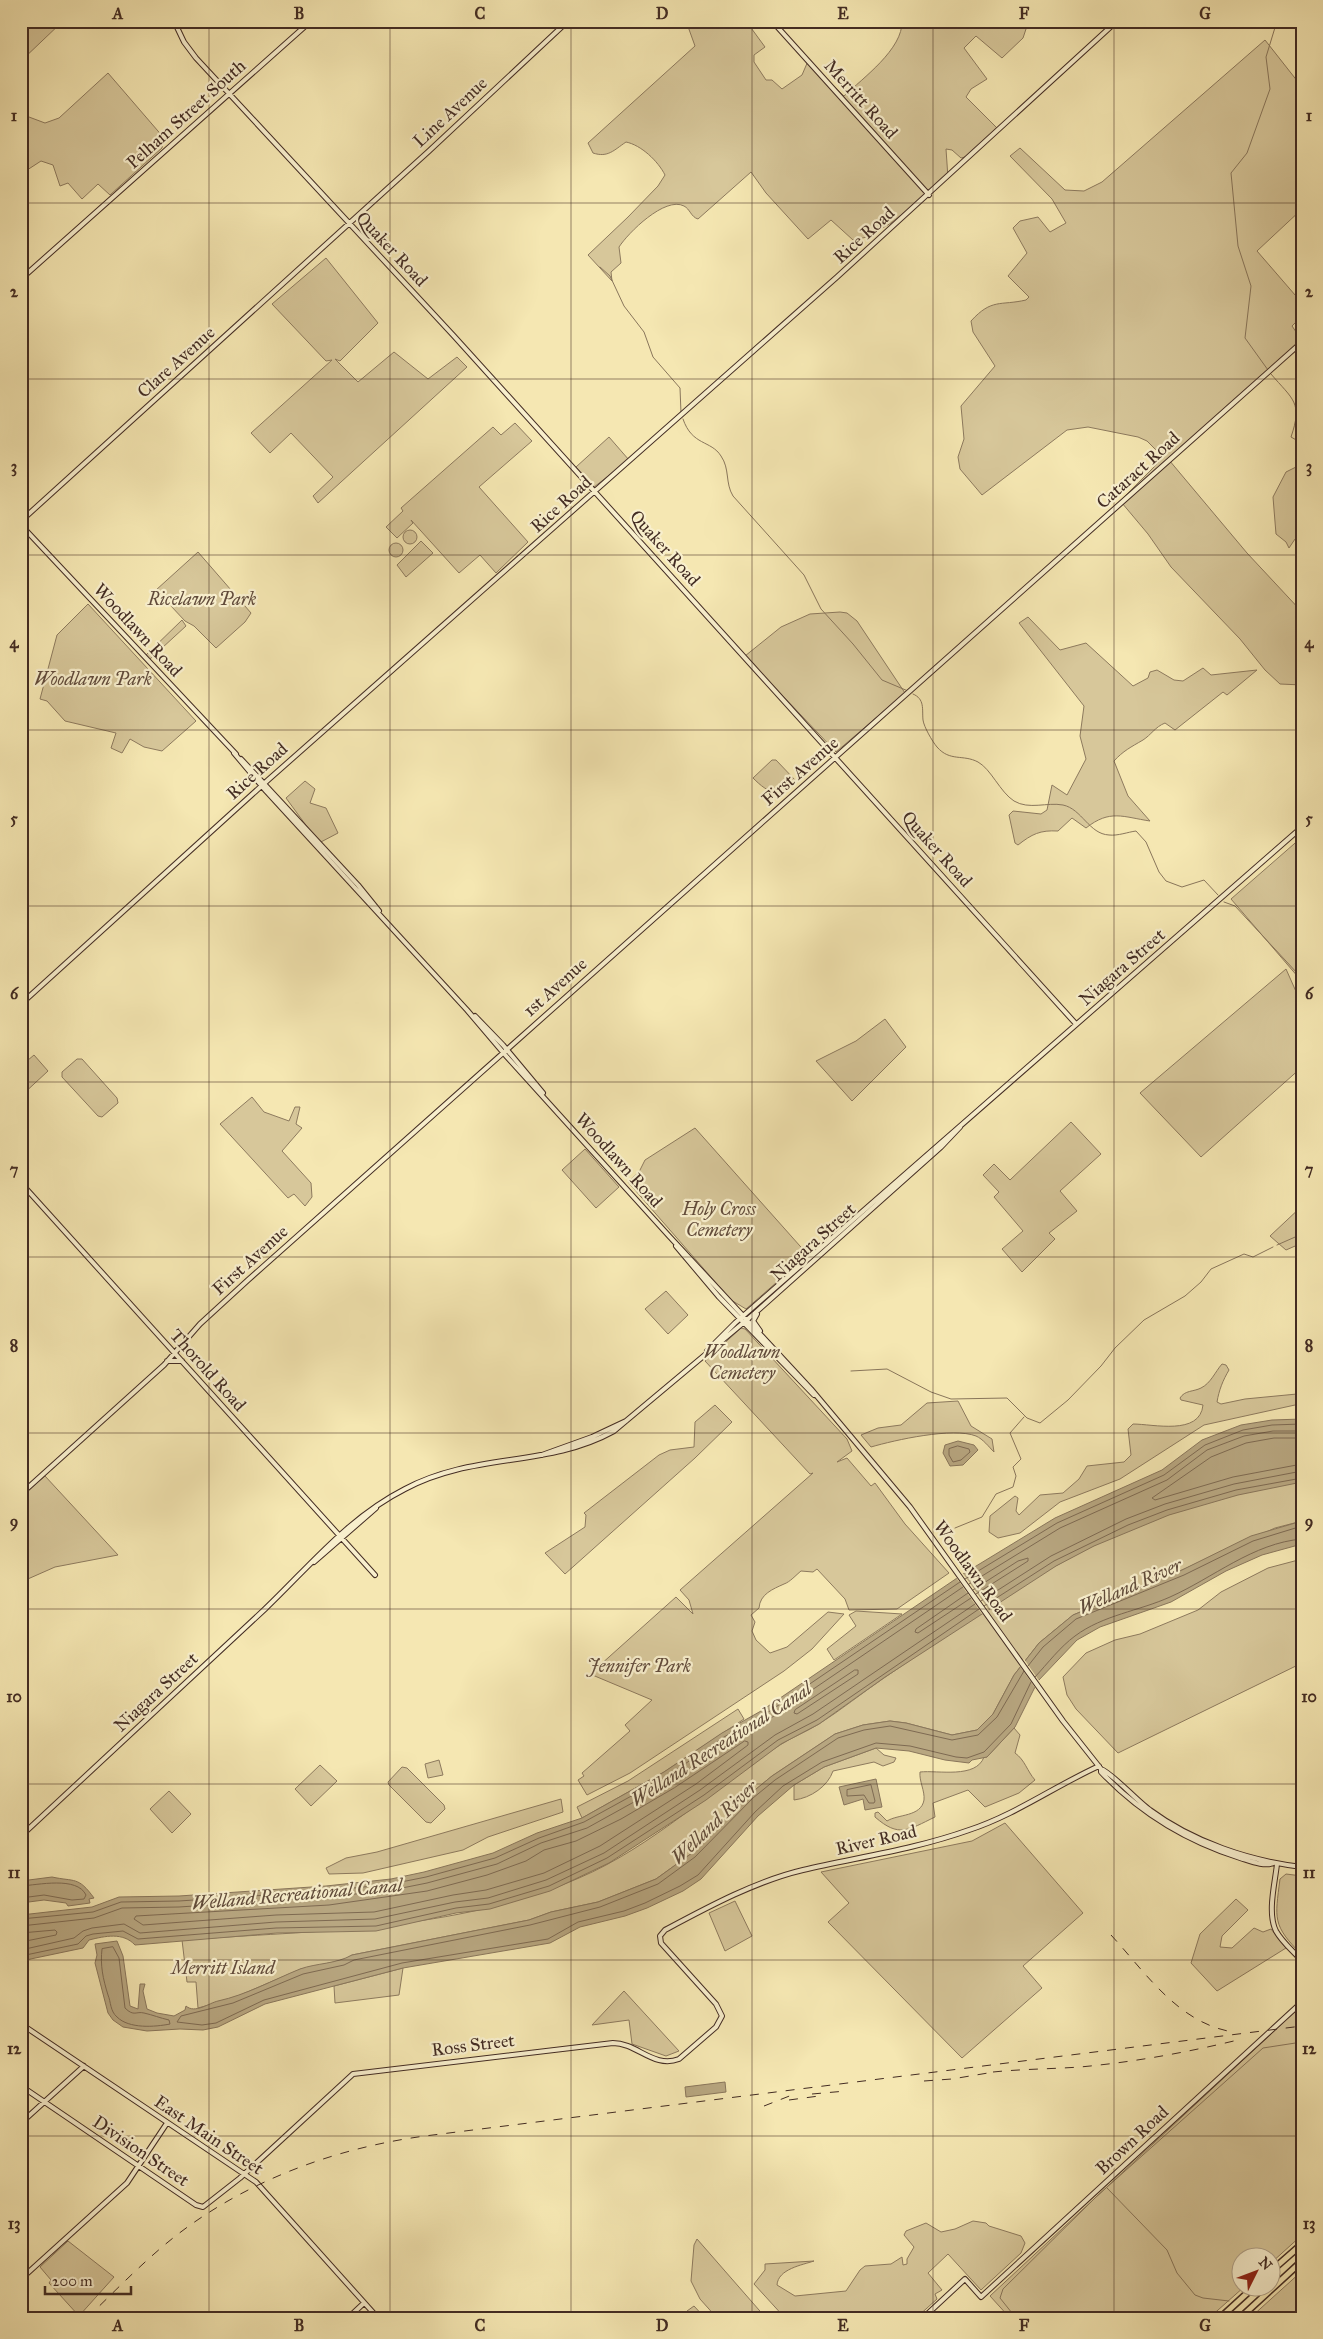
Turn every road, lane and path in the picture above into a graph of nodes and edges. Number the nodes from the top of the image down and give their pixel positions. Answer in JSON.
{"nodes":[{"id":1,"x":174,"y":21,"type":"edge"},
{"id":2,"x":311,"y":21,"type":"edge"},
{"id":3,"x":568,"y":21,"type":"edge"},
{"id":4,"x":772,"y":21,"type":"edge"},
{"id":5,"x":1117,"y":21,"type":"edge"},
{"id":6,"x":230,"y":94,"type":"junction"},
{"id":7,"x":929,"y":195,"type":"junction"},
{"id":8,"x":350,"y":223,"type":"junction"},
{"id":9,"x":21,"y":279,"type":"edge"},
{"id":10,"x":1302,"y":342,"type":"edge"},
{"id":11,"x":595,"y":492,"type":"junction"},
{"id":12,"x":21,"y":523,"type":"edge"},
{"id":13,"x":992,"y":619,"type":"joint"},
{"id":14,"x":836,"y":757,"type":"junction"},
{"id":15,"x":263,"y":784,"type":"junction"},
{"id":16,"x":1302,"y":827,"type":"edge"},
{"id":17,"x":625,"y":944,"type":"joint"},
{"id":18,"x":21,"y":1004,"type":"edge"},
{"id":19,"x":1076,"y":1024,"type":"junction"},
{"id":20,"x":505,"y":1051,"type":"junction"},
{"id":21,"x":960,"y":1127,"type":"junction"},
{"id":22,"x":21,"y":1183,"type":"edge"},
{"id":23,"x":766,"y":1304,"type":"junction"},
{"id":24,"x":743,"y":1319,"type":"junction"},
{"id":25,"x":769,"y":1343,"type":"junction"},
{"id":26,"x":174,"y":1353,"type":"junction"},
{"id":27,"x":167,"y":1361,"type":"junction"},
{"id":28,"x":182,"y":1361,"type":"junction"},
{"id":29,"x":815,"y":1396,"type":"junction"},
{"id":30,"x":21,"y":1494,"type":"edge"},
{"id":31,"x":341,"y":1536,"type":"junction"},
{"id":32,"x":375,"y":1574,"type":"dead end"},
{"id":33,"x":1100,"y":1768,"type":"junction"},
{"id":34,"x":21,"y":1836,"type":"edge"},
{"id":35,"x":1276,"y":1864,"type":"junction"},
{"id":36,"x":1302,"y":1867,"type":"edge"},
{"id":37,"x":1302,"y":1961,"type":"edge"},
{"id":38,"x":1302,"y":2002,"type":"edge"},
{"id":39,"x":722,"y":2016,"type":"joint"},
{"id":40,"x":21,"y":2024,"type":"edge"},
{"id":41,"x":84,"y":2066,"type":"junction"},
{"id":42,"x":21,"y":2086,"type":"edge"},
{"id":43,"x":44,"y":2102,"type":"junction"},
{"id":44,"x":21,"y":2123,"type":"edge"},
{"id":45,"x":168,"y":2123,"type":"junction"},
{"id":46,"x":161,"y":2133,"type":"junction"},
{"id":47,"x":188,"y":2136,"type":"junction"},
{"id":48,"x":139,"y":2166,"type":"junction"},
{"id":49,"x":244,"y":2174,"type":"junction"},
{"id":50,"x":1302,"y":2244,"type":"edge"},
{"id":51,"x":1302,"y":2261,"type":"edge"},
{"id":52,"x":1280,"y":2263,"type":"edge"},
{"id":53,"x":21,"y":2278,"type":"edge"},
{"id":54,"x":1244,"y":2296,"type":"edge"},
{"id":55,"x":364,"y":2303,"type":"junction"},
{"id":56,"x":348,"y":2318,"type":"edge"},
{"id":57,"x":378,"y":2318,"type":"edge"},
{"id":58,"x":923,"y":2318,"type":"edge"},
{"id":59,"x":1220,"y":2318,"type":"edge"},
{"id":60,"x":1240,"y":2318,"type":"edge"}],
"edges":[{"from":1,"to":6,"type":"street","name":"Quaker Road"},
{"from":2,"to":6,"type":"street","name":"Pelham Street South"},
{"from":3,"to":8,"type":"street","name":"Line Avenue"},
{"from":4,"to":7,"type":"street","name":"Merritt Road"},
{"from":5,"to":7,"type":"street","name":"Rice Road"},
{"from":6,"to":8,"type":"street","name":"Quaker Road"},
{"from":6,"to":9,"type":"street","name":"Pelham Street South"},
{"from":7,"to":11,"type":"street","name":"Rice Road"},
{"from":8,"to":11,"type":"street","name":"Quaker Road"},
{"from":8,"to":12,"type":"street","name":"Clare Avenue"},
{"from":10,"to":13,"type":"street","name":"Cataract Road"},
{"from":11,"to":14,"type":"street","name":"Quaker Road"},
{"from":11,"to":15,"type":"street","name":"Rice Road"},
{"from":12,"to":15,"type":"street","name":"Woodlawn Road"},
{"from":13,"to":14,"type":"street","name":"First Avenue"},
{"from":14,"to":17,"type":"street","name":"First Avenue"},
{"from":14,"to":19,"type":"street","name":"Quaker Road"},
{"from":15,"to":18,"type":"street","name":"Rice Road"},
{"from":15,"to":20,"type":"street","name":"Woodlawn Road"},
{"from":16,"to":19,"type":"street","name":"Niagara Street"},
{"from":17,"to":20,"type":"street","name":"1st Avenue"},
{"from":19,"to":21,"type":"street","name":"Niagara Street"},
{"from":20,"to":24,"type":"street","name":"Woodlawn Road"},
{"from":20,"to":26,"type":"street","name":"First Avenue"},
{"from":21,"to":23,"type":"street","name":"Niagara Street"},
{"from":21,"to":24,"type":"street","name":"Niagara Street"},
{"from":22,"to":26,"type":"street","name":"Thorold Road"},
{"from":23,"to":24,"type":"street","name":"Niagara Street"},
{"from":23,"to":25,"type":"street"},
{"from":24,"to":25,"type":"street","name":"Woodlawn Road"},
{"from":24,"to":29,"type":"street","name":"Woodlawn Road"},
{"from":24,"to":31,"type":"street","name":"Niagara Street"},
{"from":25,"to":29,"type":"street","name":"Woodlawn Road"},
{"from":26,"to":27,"type":"street","name":"First Avenue"},
{"from":26,"to":28,"type":"street","name":"Thorold Road"},
{"from":27,"to":28,"type":"street"},
{"from":27,"to":30,"type":"street","name":"First Avenue"},
{"from":28,"to":31,"type":"street","name":"Thorold Road"},
{"from":29,"to":33,"type":"street","name":"Woodlawn Road"},
{"from":31,"to":32,"type":"street","name":"Thorold Road"},
{"from":31,"to":34,"type":"street","name":"Niagara Street"},
{"from":33,"to":35,"type":"street","name":"Woodlawn Road"},
{"from":33,"to":39,"type":"street","name":"River Road"},
{"from":35,"to":36,"type":"street","name":"Woodlawn Road"},
{"from":35,"to":37,"type":"street"},
{"from":38,"to":58,"type":"street","name":"Brown Road"},
{"from":39,"to":49,"type":"street","name":"Ross Street"},
{"from":40,"to":41,"type":"street","name":"East Main Street"},
{"from":41,"to":43,"type":"street"},
{"from":41,"to":45,"type":"street","name":"East Main Street"},
{"from":42,"to":43,"type":"street","name":"Division Street"},
{"from":43,"to":44,"type":"street"},
{"from":43,"to":48,"type":"street","name":"Division Street"},
{"from":45,"to":46,"type":"street"},
{"from":45,"to":47,"type":"street","name":"East Main Street"},
{"from":46,"to":47,"type":"street"},
{"from":46,"to":48,"type":"street"},
{"from":47,"to":49,"type":"street","name":"East Main Street"},
{"from":48,"to":49,"type":"street","name":"Division Street"},
{"from":48,"to":53,"type":"street"},
{"from":49,"to":55,"type":"street","name":"East Main Street"},
{"from":50,"to":52,"type":"highway"},
{"from":51,"to":60,"type":"highway"},
{"from":54,"to":59,"type":"highway"},
{"from":55,"to":56,"type":"street"},
{"from":55,"to":57,"type":"street","name":"East Main Street"}]}
